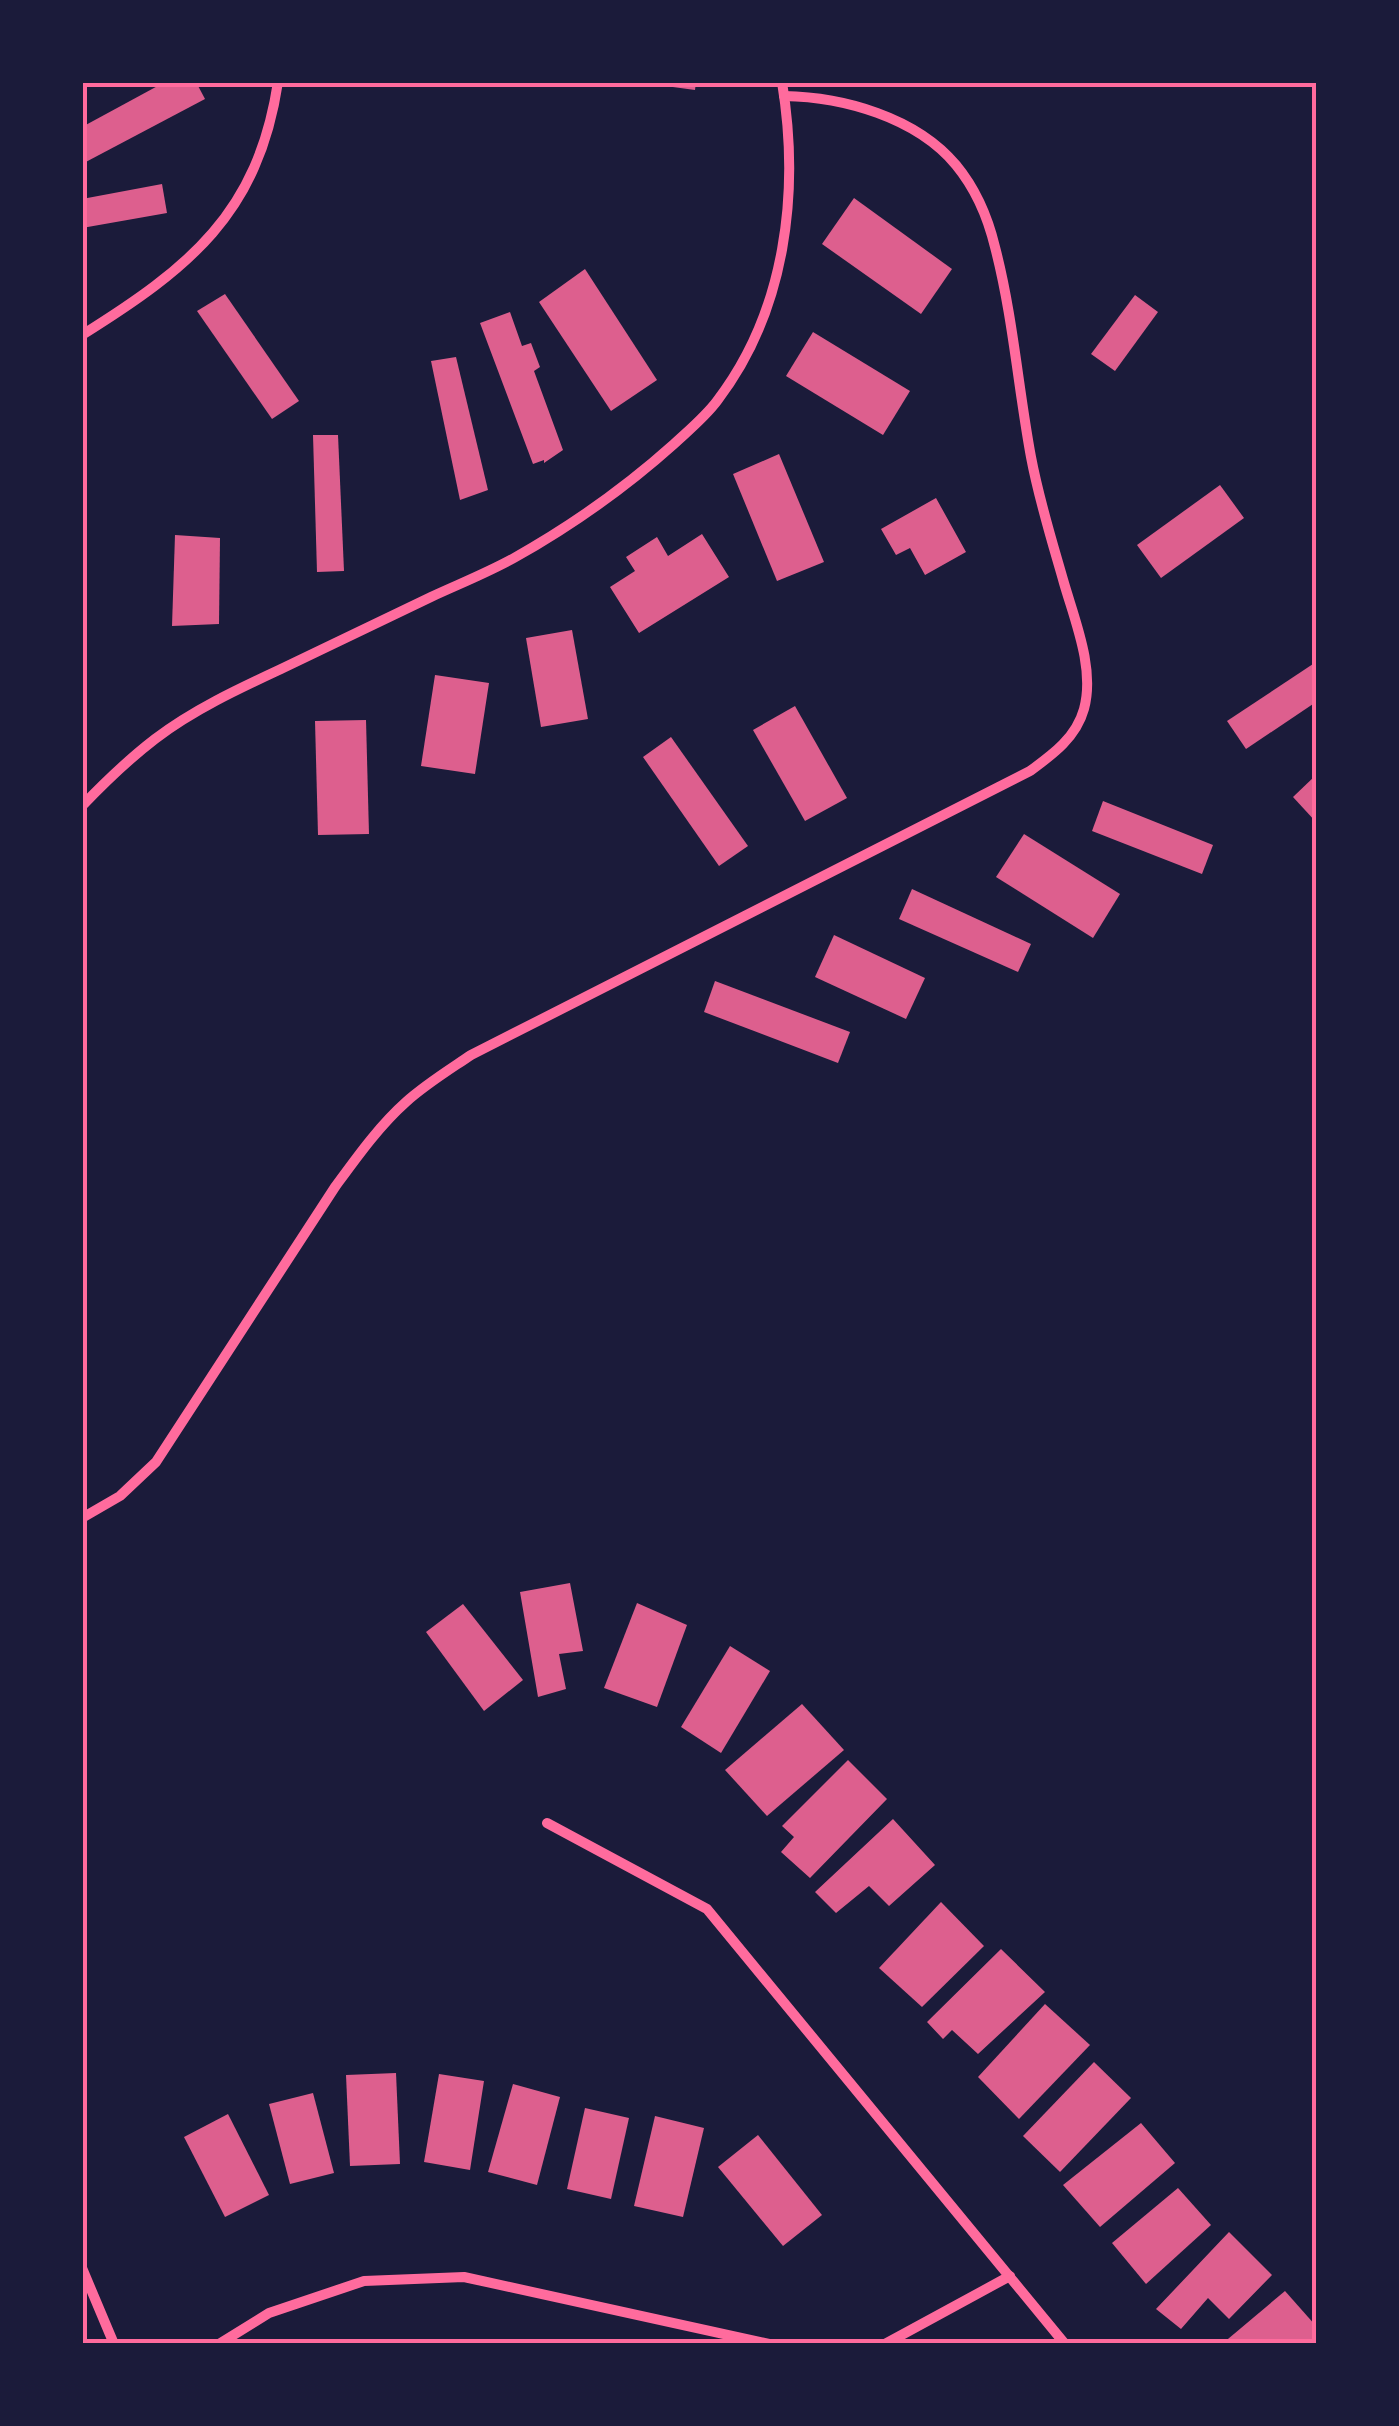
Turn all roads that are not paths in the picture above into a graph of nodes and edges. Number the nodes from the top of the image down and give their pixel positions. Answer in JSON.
{"nodes":[{"id":1,"x":278,"y":82,"type":"edge"},
{"id":2,"x":782,"y":82,"type":"edge"},
{"id":3,"x":784,"y":96,"type":"junction"},
{"id":4,"x":82,"y":335,"type":"edge"},
{"id":5,"x":82,"y":806,"type":"edge"},
{"id":6,"x":82,"y":1518,"type":"edge"},
{"id":7,"x":547,"y":1823,"type":"dead end"},
{"id":8,"x":82,"y":2268,"type":"edge"},
{"id":9,"x":1010,"y":2276,"type":"junction"},
{"id":10,"x":114,"y":2344,"type":"edge"},
{"id":11,"x":219,"y":2344,"type":"edge"},
{"id":12,"x":769,"y":2344,"type":"edge"},
{"id":13,"x":886,"y":2344,"type":"edge"},
{"id":14,"x":1065,"y":2344,"type":"edge"}],
"edges":[{"from":1,"to":4,"type":"street"},
{"from":2,"to":3,"type":"street"},
{"from":3,"to":5,"type":"street"},
{"from":3,"to":6,"type":"street"},
{"from":7,"to":9,"type":"street"},
{"from":8,"to":10,"type":"street"},
{"from":9,"to":13,"type":"street"},
{"from":9,"to":14,"type":"street"},
{"from":11,"to":12,"type":"street"}]}
